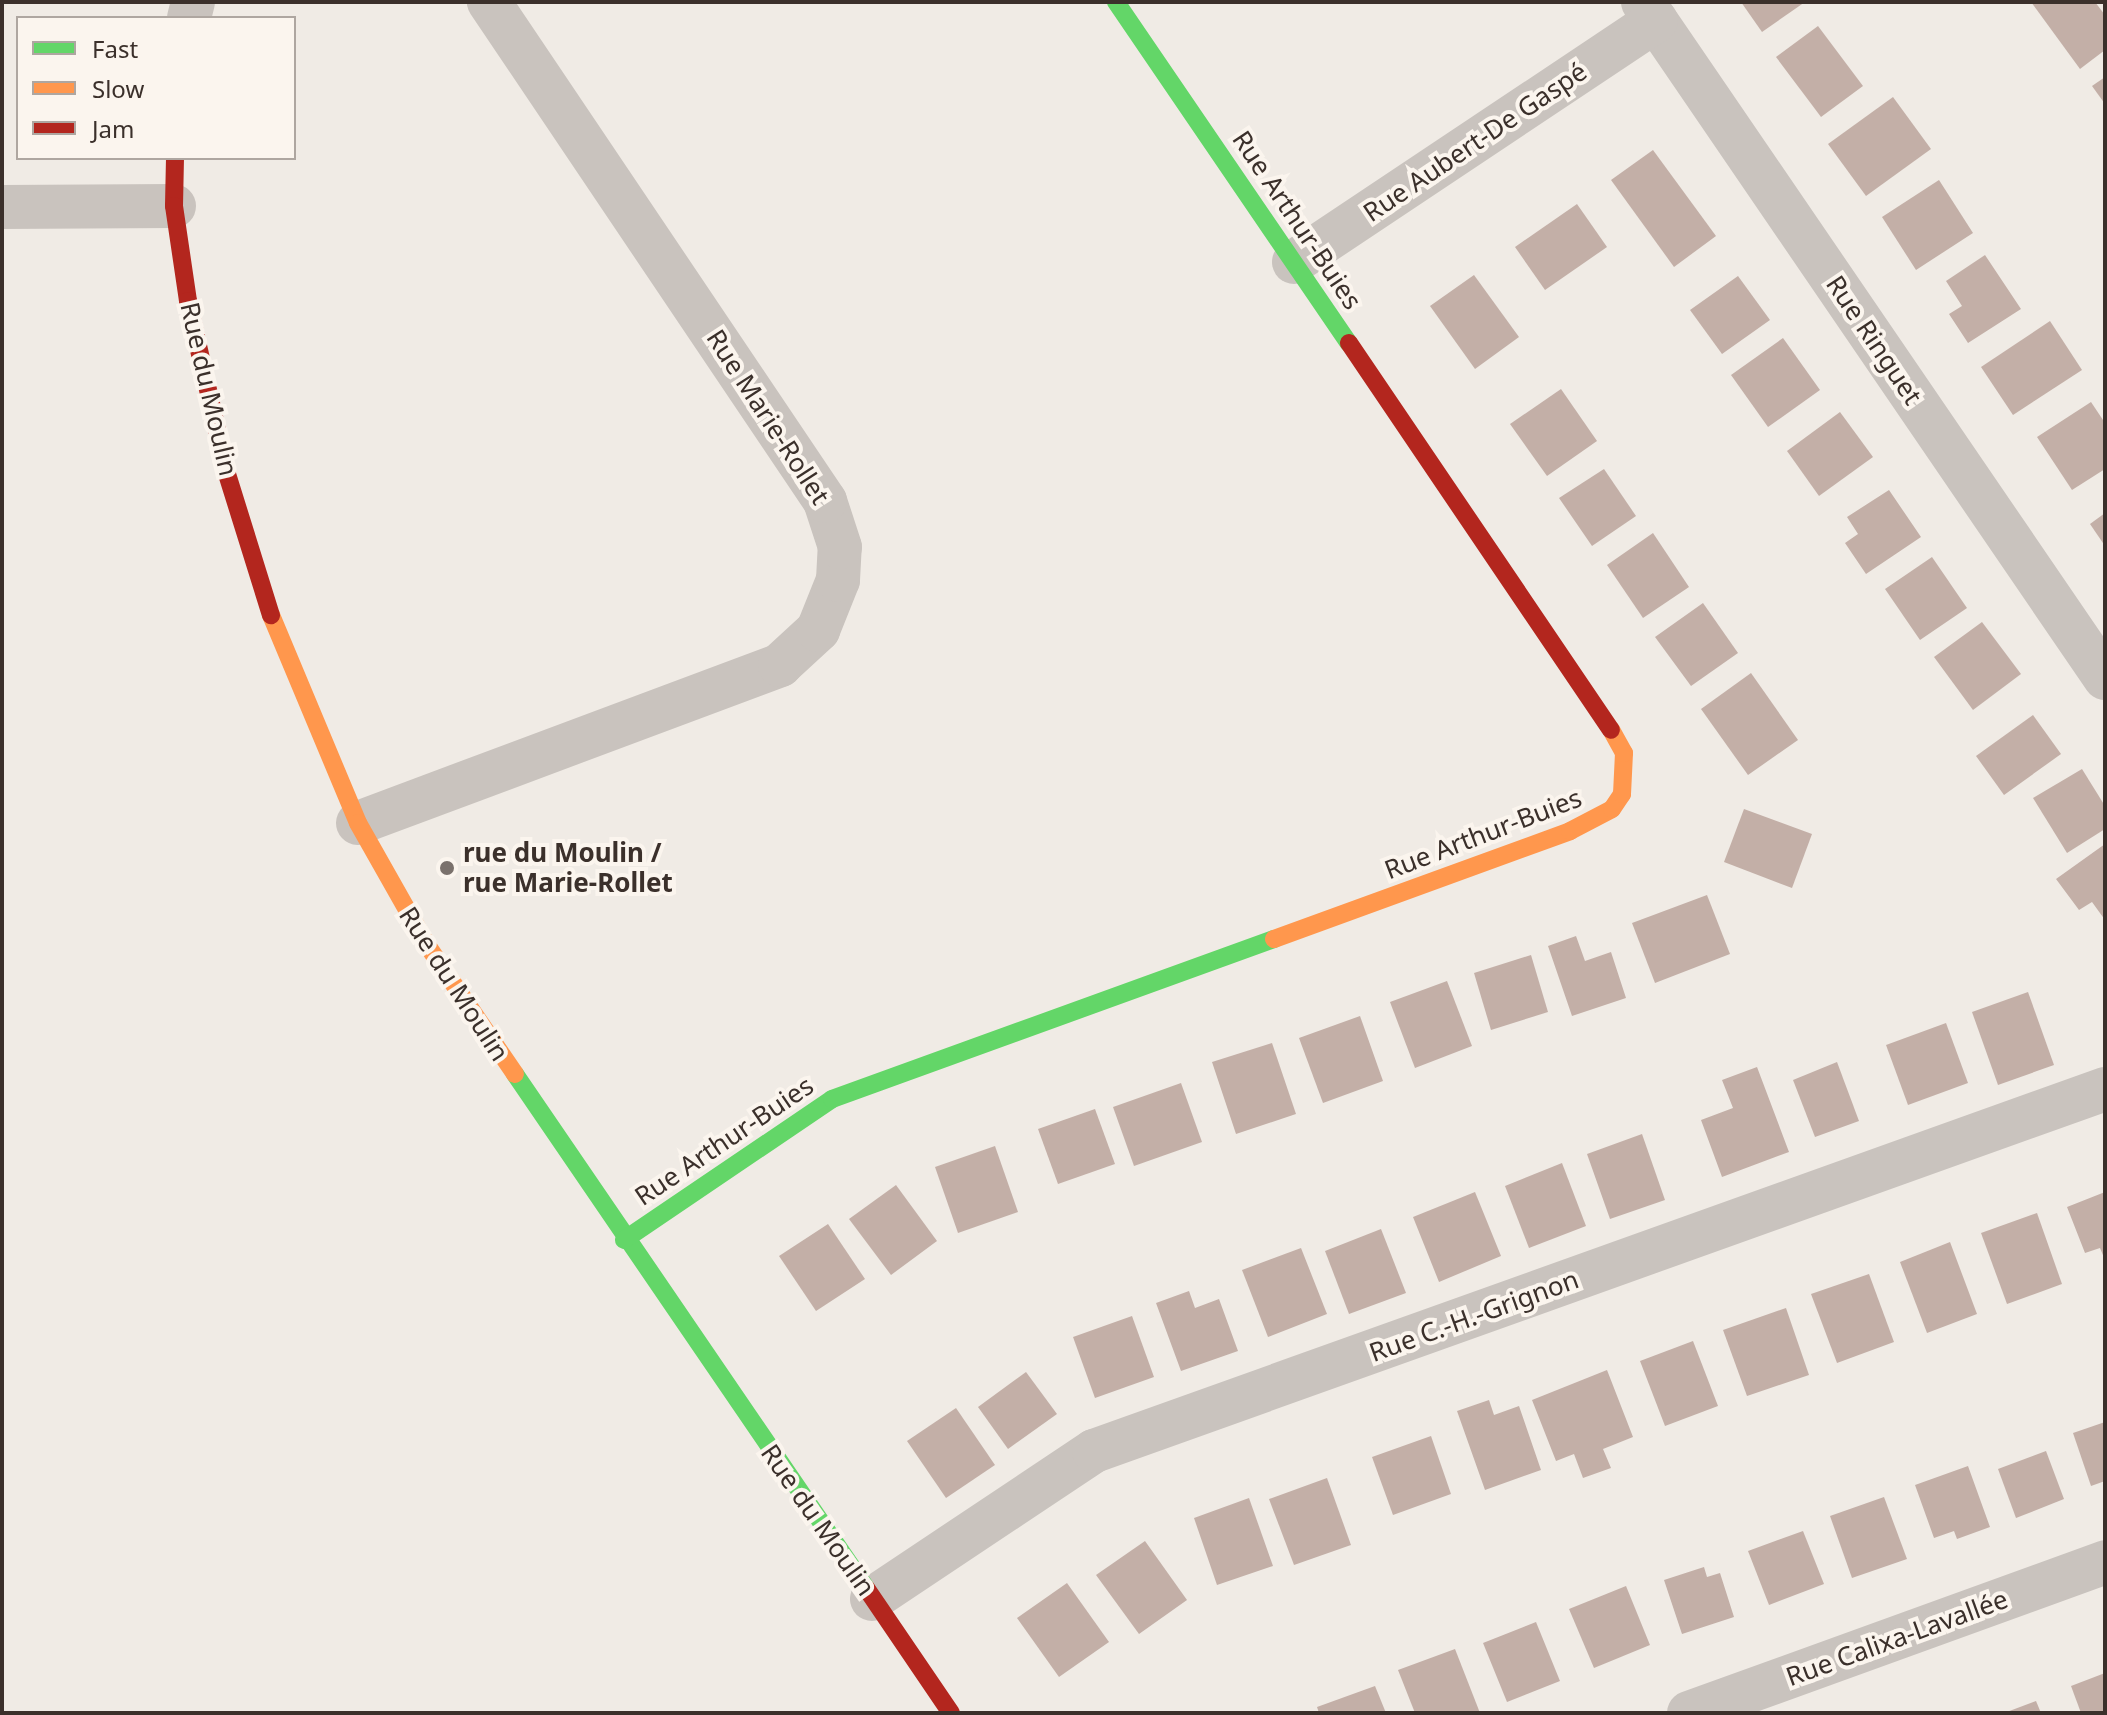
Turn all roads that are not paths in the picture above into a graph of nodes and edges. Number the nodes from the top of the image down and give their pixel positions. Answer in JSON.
{"nodes":[{"id":1,"x":489,"y":2,"type":"edge"},
{"id":2,"x":1116,"y":2,"type":"edge"},
{"id":3,"x":1650,"y":12,"type":"edge"},
{"id":4,"x":175,"y":160,"type":"edge"},
{"id":5,"x":174,"y":206,"type":"junction"},
{"id":6,"x":2,"y":207,"type":"edge"},
{"id":7,"x":1294,"y":262,"type":"junction"},
{"id":8,"x":2105,"y":678,"type":"edge"},
{"id":9,"x":358,"y":823,"type":"junction"},
{"id":10,"x":2105,"y":1089,"type":"edge"},
{"id":11,"x":624,"y":1240,"type":"junction"},
{"id":12,"x":2105,"y":1562,"type":"edge"},
{"id":13,"x":872,"y":1599,"type":"junction"},
{"id":14,"x":951,"y":1713,"type":"edge"},
{"id":15,"x":1689,"y":1713,"type":"edge"}],
"edges":[{"from":1,"to":9,"type":"street","name":"Rue Marie-Rollet"},
{"from":2,"to":7,"type":"street","name":"Rue Arthur-Buies"},
{"from":3,"to":7,"type":"street","name":"Rue Aubert-De Gaspé"},
{"from":3,"to":8,"type":"street","name":"Rue Ringuet"},
{"from":4,"to":5,"type":"street","name":"Rue du Moulin"},
{"from":5,"to":6,"type":"street"},
{"from":5,"to":9,"type":"street","name":"Rue du Moulin"},
{"from":7,"to":11,"type":"street","name":"Rue Arthur-Buies"},
{"from":9,"to":11,"type":"street","name":"Rue du Moulin"},
{"from":10,"to":13,"type":"street","name":"Rue C.-H.-Grignon"},
{"from":11,"to":13,"type":"street","name":"Rue du Moulin"},
{"from":12,"to":15,"type":"street","name":"Rue Calixa-Lavallée"},
{"from":13,"to":14,"type":"street","name":"Rue du Moulin"}]}
